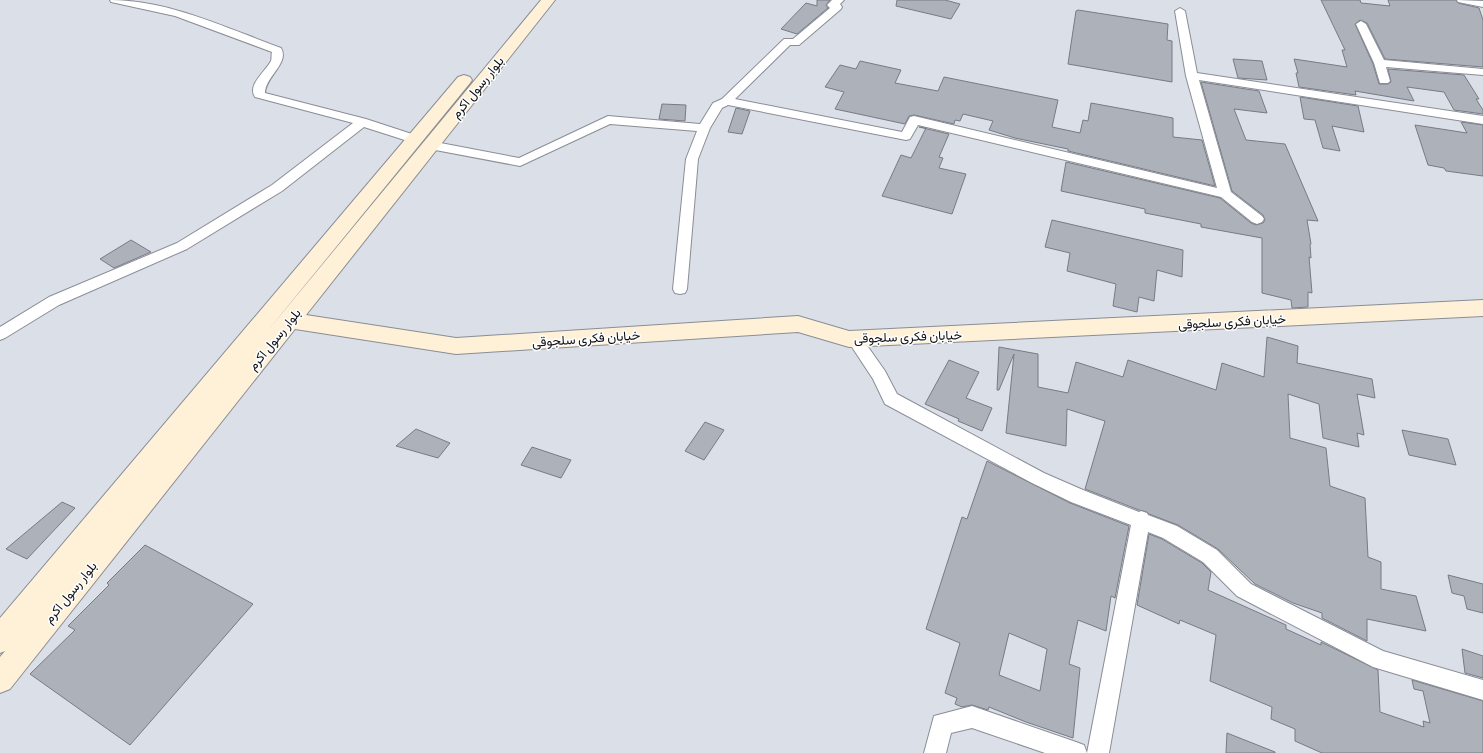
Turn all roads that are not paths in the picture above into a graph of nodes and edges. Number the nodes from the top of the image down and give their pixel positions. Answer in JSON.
{"nodes":[{"id":1,"x":115,"y":0,"type":"edge"},
{"id":2,"x":532,"y":0,"type":"edge"},
{"id":3,"x":548,"y":0,"type":"edge"},
{"id":4,"x":839,"y":0,"type":"edge"},
{"id":5,"x":1462,"y":0,"type":"edge"},
{"id":6,"x":1483,"y":4,"type":"edge"},
{"id":7,"x":1180,"y":11,"type":"dead end"},
{"id":8,"x":1361,"y":24,"type":"dead end"},
{"id":9,"x":1380,"y":63,"type":"junction"},
{"id":10,"x":1483,"y":72,"type":"edge"},
{"id":11,"x":1192,"y":76,"type":"junction"},
{"id":12,"x":1384,"y":81,"type":"dead end"},
{"id":13,"x":726,"y":101,"type":"junction"},
{"id":14,"x":1483,"y":120,"type":"edge"},
{"id":15,"x":362,"y":122,"type":"junction"},
{"id":16,"x":704,"y":128,"type":"junction"},
{"id":17,"x":422,"y":142,"type":"junction"},
{"id":18,"x":1225,"y":194,"type":"junction"},
{"id":19,"x":1257,"y":219,"type":"dead end"},
{"id":20,"x":680,"y":289,"type":"dead end"},
{"id":21,"x":1483,"y":308,"type":"edge"},
{"id":22,"x":289,"y":320,"type":"junction"},
{"id":23,"x":0,"y":334,"type":"edge"},
{"id":24,"x":854,"y":338,"type":"junction"},
{"id":25,"x":1141,"y":520,"type":"junction"},
{"id":26,"x":0,"y":639,"type":"edge"},
{"id":27,"x":0,"y":679,"type":"edge"},
{"id":28,"x":1483,"y":690,"type":"edge"},
{"id":29,"x":935,"y":753,"type":"edge"},
{"id":30,"x":1076,"y":753,"type":"edge"},
{"id":31,"x":1098,"y":753,"type":"edge"}],
"edges":[{"from":1,"to":15,"type":"street"},
{"from":2,"to":17,"type":"main road","name":"بلوار رسول اکرم"},
{"from":3,"to":17,"type":"main road","name":"بلوار رسول اکرم"},
{"from":4,"to":13,"type":"street"},
{"from":5,"to":6,"type":"street"},
{"from":7,"to":11,"type":"street"},
{"from":8,"to":9,"type":"street"},
{"from":9,"to":10,"type":"street"},
{"from":9,"to":12,"type":"street"},
{"from":11,"to":14,"type":"street"},
{"from":11,"to":18,"type":"street"},
{"from":13,"to":16,"type":"street"},
{"from":13,"to":18,"type":"street"},
{"from":15,"to":17,"type":"street"},
{"from":15,"to":23,"type":"street"},
{"from":16,"to":17,"type":"street"},
{"from":16,"to":20,"type":"street"},
{"from":17,"to":22,"type":"main road","name":"بلوار رسول اکرم"},
{"from":17,"to":26,"type":"main road","name":"بلوار رسول اکرم"},
{"from":18,"to":19,"type":"street"},
{"from":21,"to":24,"type":"main road","name":"خیابان فکری سلجوقی"},
{"from":22,"to":24,"type":"main road","name":"خیابان فکری سلجوقی"},
{"from":22,"to":27,"type":"main road","name":"بلوار رسول اکرم"},
{"from":24,"to":25,"type":"street"},
{"from":25,"to":28,"type":"street"},
{"from":25,"to":31,"type":"street"},
{"from":29,"to":30,"type":"street"}]}
